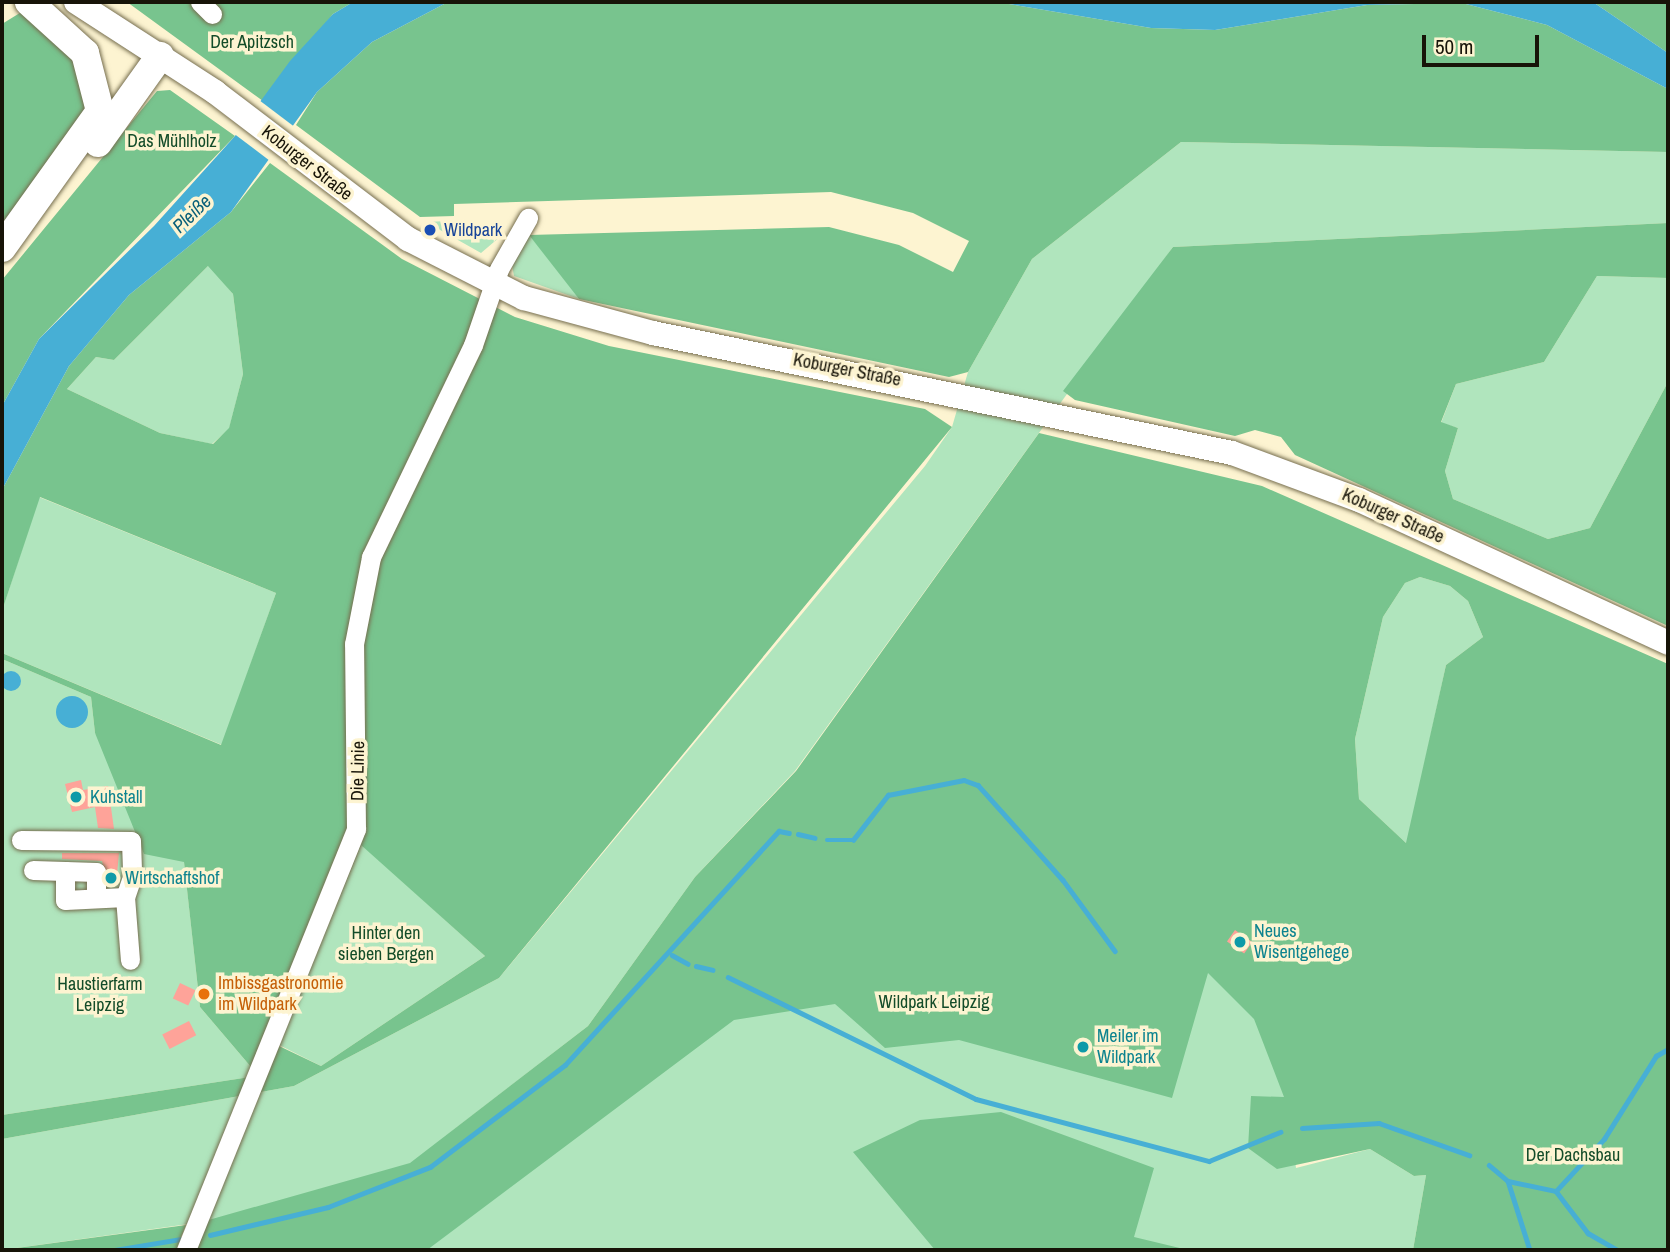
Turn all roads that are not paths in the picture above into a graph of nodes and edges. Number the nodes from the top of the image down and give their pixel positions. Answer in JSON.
{"nodes":[{"id":1,"x":29,"y":2,"type":"edge"},
{"id":2,"x":91,"y":5,"type":"edge"},
{"id":3,"x":153,"y":51,"type":"junction"},
{"id":4,"x":100,"y":111,"type":"junction"},
{"id":5,"x":528,"y":218,"type":"dead end"},
{"id":6,"x":2,"y":248,"type":"edge"},
{"id":7,"x":2,"y":267,"type":"edge"},
{"id":8,"x":494,"y":286,"type":"junction"},
{"id":9,"x":1668,"y":643,"type":"edge"},
{"id":10,"x":21,"y":840,"type":"dead end"},
{"id":11,"x":33,"y":870,"type":"dead end"},
{"id":12,"x":65,"y":871,"type":"junction"},
{"id":13,"x":125,"y":897,"type":"junction"},
{"id":14,"x":96,"y":898,"type":"junction"},
{"id":15,"x":130,"y":960,"type":"dead end"},
{"id":16,"x":186,"y":1250,"type":"edge"}],
"edges":[{"from":1,"to":4,"type":"highway"},
{"from":2,"to":3,"type":"main road","name":"Koburger Straße"},
{"from":3,"to":4,"type":"highway"},
{"from":3,"to":7,"type":"highway"},
{"from":3,"to":8,"type":"main road","name":"Koburger Straße"},
{"from":4,"to":6,"type":"highway"},
{"from":5,"to":8,"type":"lane","name":"Die Linie"},
{"from":8,"to":9,"type":"main road","name":"Koburger Straße"},
{"from":8,"to":16,"type":"lane","name":"Die Linie"},
{"from":10,"to":13,"type":"lane"},
{"from":11,"to":12,"type":"lane"},
{"from":12,"to":14,"type":"lane"},
{"from":12,"to":14,"type":"lane"},
{"from":13,"to":14,"type":"lane"},
{"from":13,"to":15,"type":"lane"}]}
